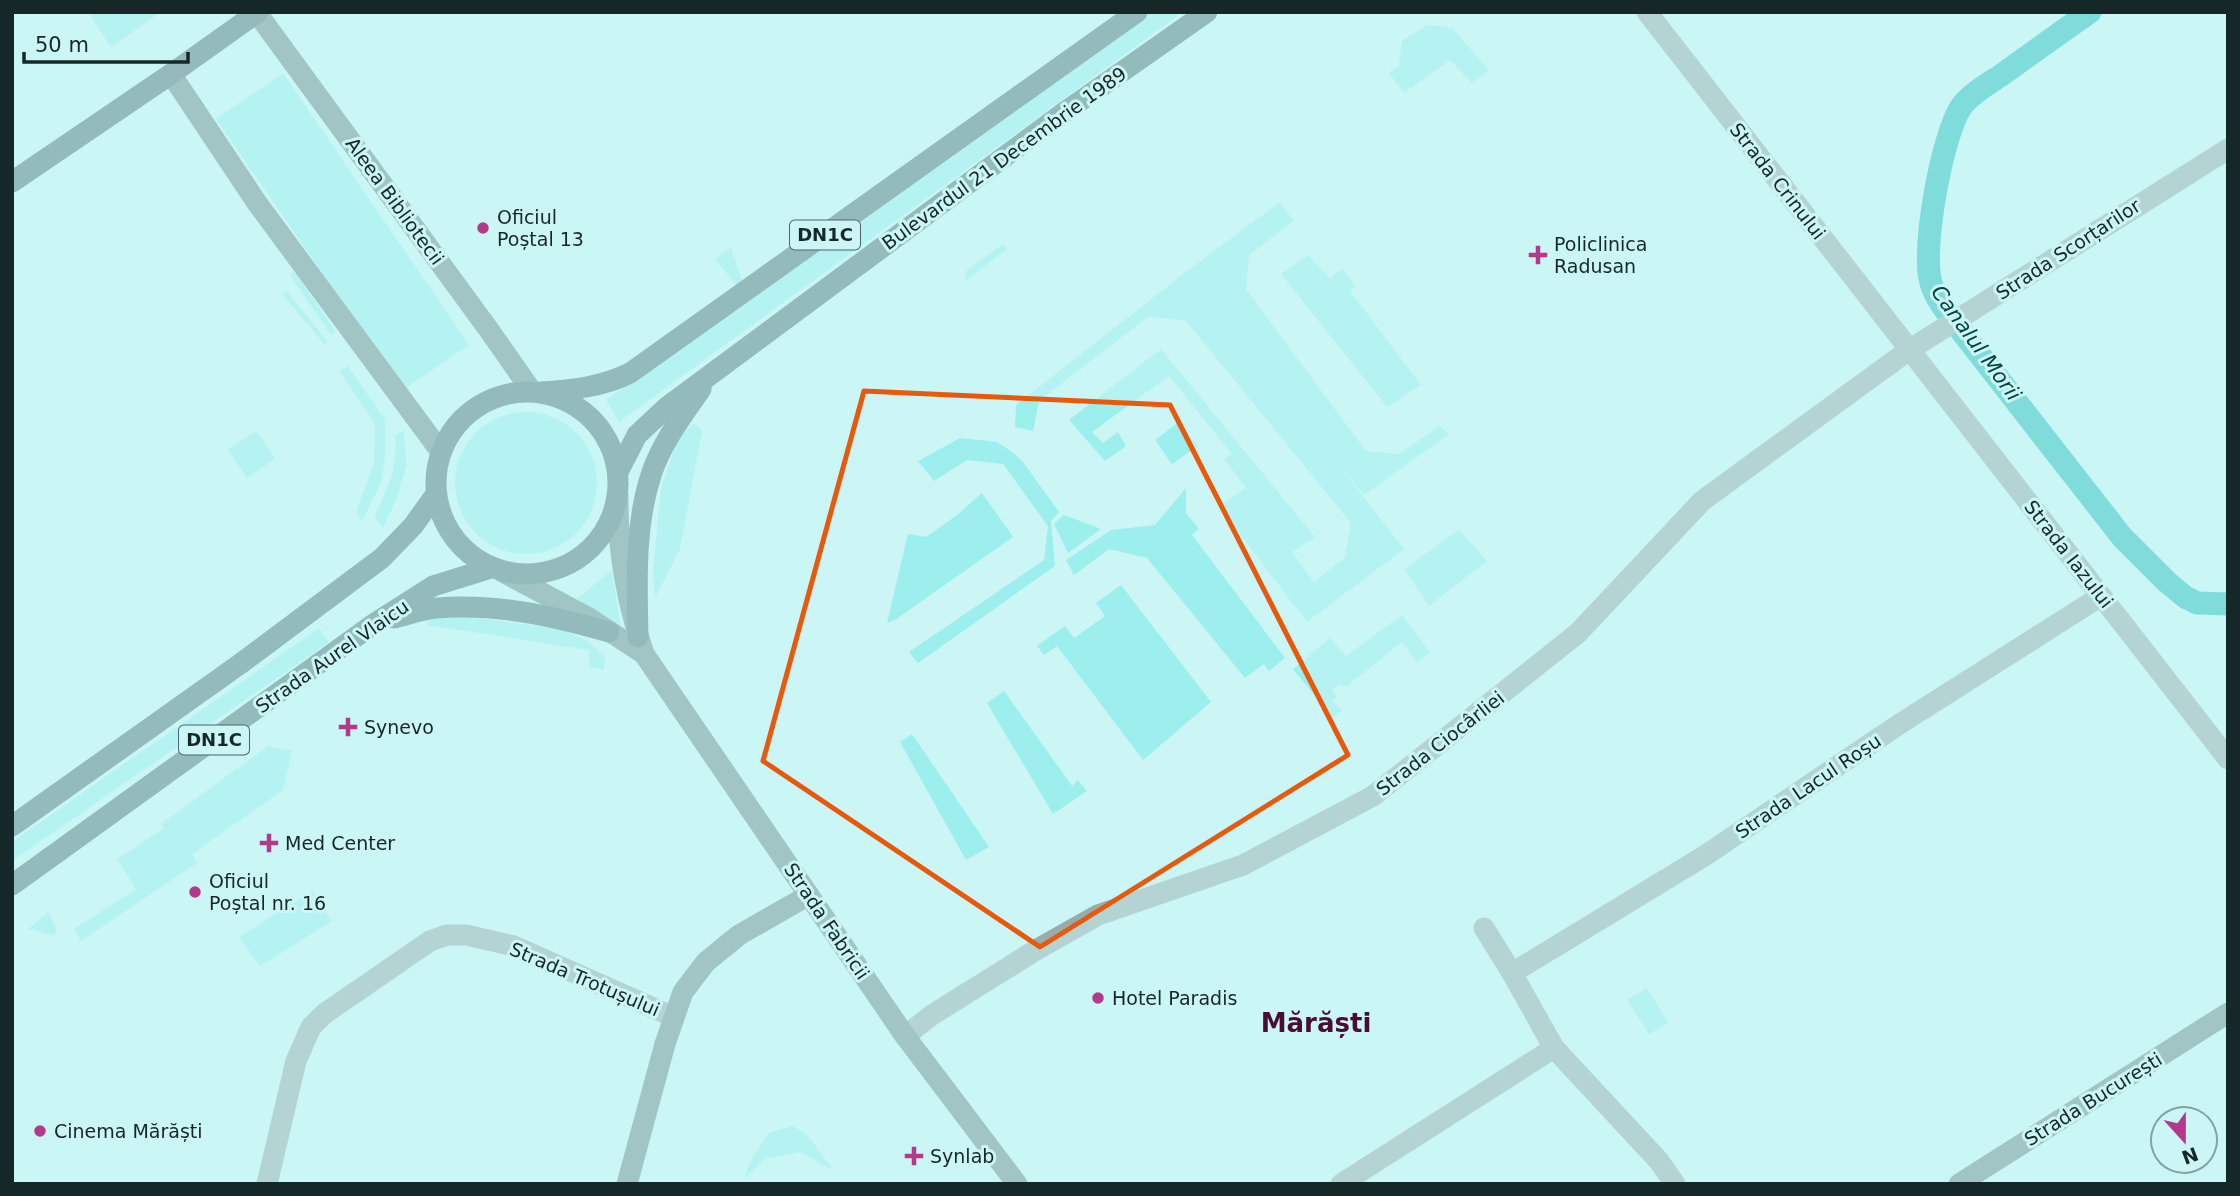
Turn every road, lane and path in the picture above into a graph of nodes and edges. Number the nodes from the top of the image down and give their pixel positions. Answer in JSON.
{"nodes":[{"id":1,"x":1137,"y":12,"type":"edge"},
{"id":2,"x":1207,"y":12,"type":"edge"},
{"id":3,"x":1647,"y":12,"type":"edge"},
{"id":4,"x":257,"y":13,"type":"edge"},
{"id":5,"x":171,"y":74,"type":"junction"},
{"id":6,"x":2228,"y":149,"type":"edge"},
{"id":7,"x":12,"y":182,"type":"edge"},
{"id":8,"x":1909,"y":350,"type":"junction"},
{"id":9,"x":712,"y":373,"type":"junction"},
{"id":10,"x":536,"y":391,"type":"junction"},
{"id":11,"x":440,"y":452,"type":"junction"},
{"id":12,"x":618,"y":472,"type":"junction"},
{"id":13,"x":436,"y":495,"type":"junction"},
{"id":14,"x":618,"y":495,"type":"junction"},
{"id":15,"x":496,"y":569,"type":"junction"},
{"id":16,"x":2101,"y":596,"type":"junction"},
{"id":17,"x":375,"y":623,"type":"junction"},
{"id":18,"x":609,"y":632,"type":"junction"},
{"id":19,"x":641,"y":645,"type":"junction"},
{"id":20,"x":2228,"y":759,"type":"edge"},
{"id":21,"x":12,"y":826,"type":"edge"},
{"id":22,"x":12,"y":885,"type":"edge"},
{"id":23,"x":809,"y":895,"type":"junction"},
{"id":24,"x":1484,"y":928,"type":"dead end"},
{"id":25,"x":1512,"y":973,"type":"junction"},
{"id":26,"x":2228,"y":1013,"type":"edge"},
{"id":27,"x":674,"y":1017,"type":"junction"},
{"id":28,"x":905,"y":1036,"type":"junction"},
{"id":29,"x":1554,"y":1048,"type":"junction"},
{"id":30,"x":267,"y":1184,"type":"edge"},
{"id":31,"x":627,"y":1184,"type":"edge"},
{"id":32,"x":1017,"y":1184,"type":"edge"},
{"id":33,"x":1340,"y":1184,"type":"edge"},
{"id":34,"x":1675,"y":1184,"type":"edge"},
{"id":35,"x":1959,"y":1184,"type":"edge"}],
"edges":[{"from":1,"to":10,"type":"main road","name":"Bulevardul 21 Decembrie 1989","number":"DN1C"},
{"from":2,"to":9,"type":"main road","name":"Bulevardul 21 Decembrie 1989","number":"DN1C"},
{"from":3,"to":8,"type":"street","name":"Strada Crinului"},
{"from":4,"to":5,"type":"main road"},
{"from":4,"to":10,"type":"main road","name":"Aleea Bibliotecii"},
{"from":5,"to":7,"type":"main road"},
{"from":5,"to":11,"type":"main road"},
{"from":6,"to":8,"type":"street","name":"Strada Scorțarilor"},
{"from":8,"to":16,"type":"street","name":"Strada Iazului"},
{"from":8,"to":28,"type":"street","name":"Strada Ciocârliei"},
{"from":9,"to":12,"type":"main road","name":"Bulevardul 21 Decembrie 1989","number":"DN1C"},
{"from":9,"to":19,"type":"main road"},
{"from":10,"to":11,"type":"main road","number":"DN1C"},
{"from":10,"to":12,"type":"main road","number":"DN1C"},
{"from":11,"to":13,"type":"main road","number":"DN1C"},
{"from":12,"to":14,"type":"main road","number":"DN1C"},
{"from":13,"to":15,"type":"main road","number":"DN1C"},
{"from":13,"to":21,"type":"main road","number":"DN1C"},
{"from":14,"to":15,"type":"main road","number":"DN1C"},
{"from":14,"to":19,"type":"main road","name":"Strada Fabricii"},
{"from":15,"to":17,"type":"main road","name":"Strada Aurel Vlaicu","number":"DN1C"},
{"from":15,"to":18,"type":"main road","name":"Strada Fabricii"},
{"from":16,"to":20,"type":"street","name":"Strada Iazului"},
{"from":16,"to":25,"type":"street","name":"Strada Lacul Roșu"},
{"from":17,"to":18,"type":"main road"},
{"from":17,"to":22,"type":"main road","name":"Strada Aurel Vlaicu","number":"DN1C"},
{"from":18,"to":19,"type":"main road","name":"Strada Fabricii"},
{"from":19,"to":23,"type":"main road","name":"Strada Fabricii"},
{"from":23,"to":27,"type":"main road"},
{"from":23,"to":28,"type":"main road","name":"Strada Fabricii"},
{"from":24,"to":25,"type":"street"},
{"from":25,"to":29,"type":"street"},
{"from":26,"to":35,"type":"main road","name":"Strada București"},
{"from":27,"to":30,"type":"street","name":"Strada Trotușului"},
{"from":27,"to":31,"type":"main road"},
{"from":28,"to":32,"type":"main road","name":"Strada Fabricii"},
{"from":29,"to":33,"type":"street"},
{"from":29,"to":34,"type":"street"}]}
